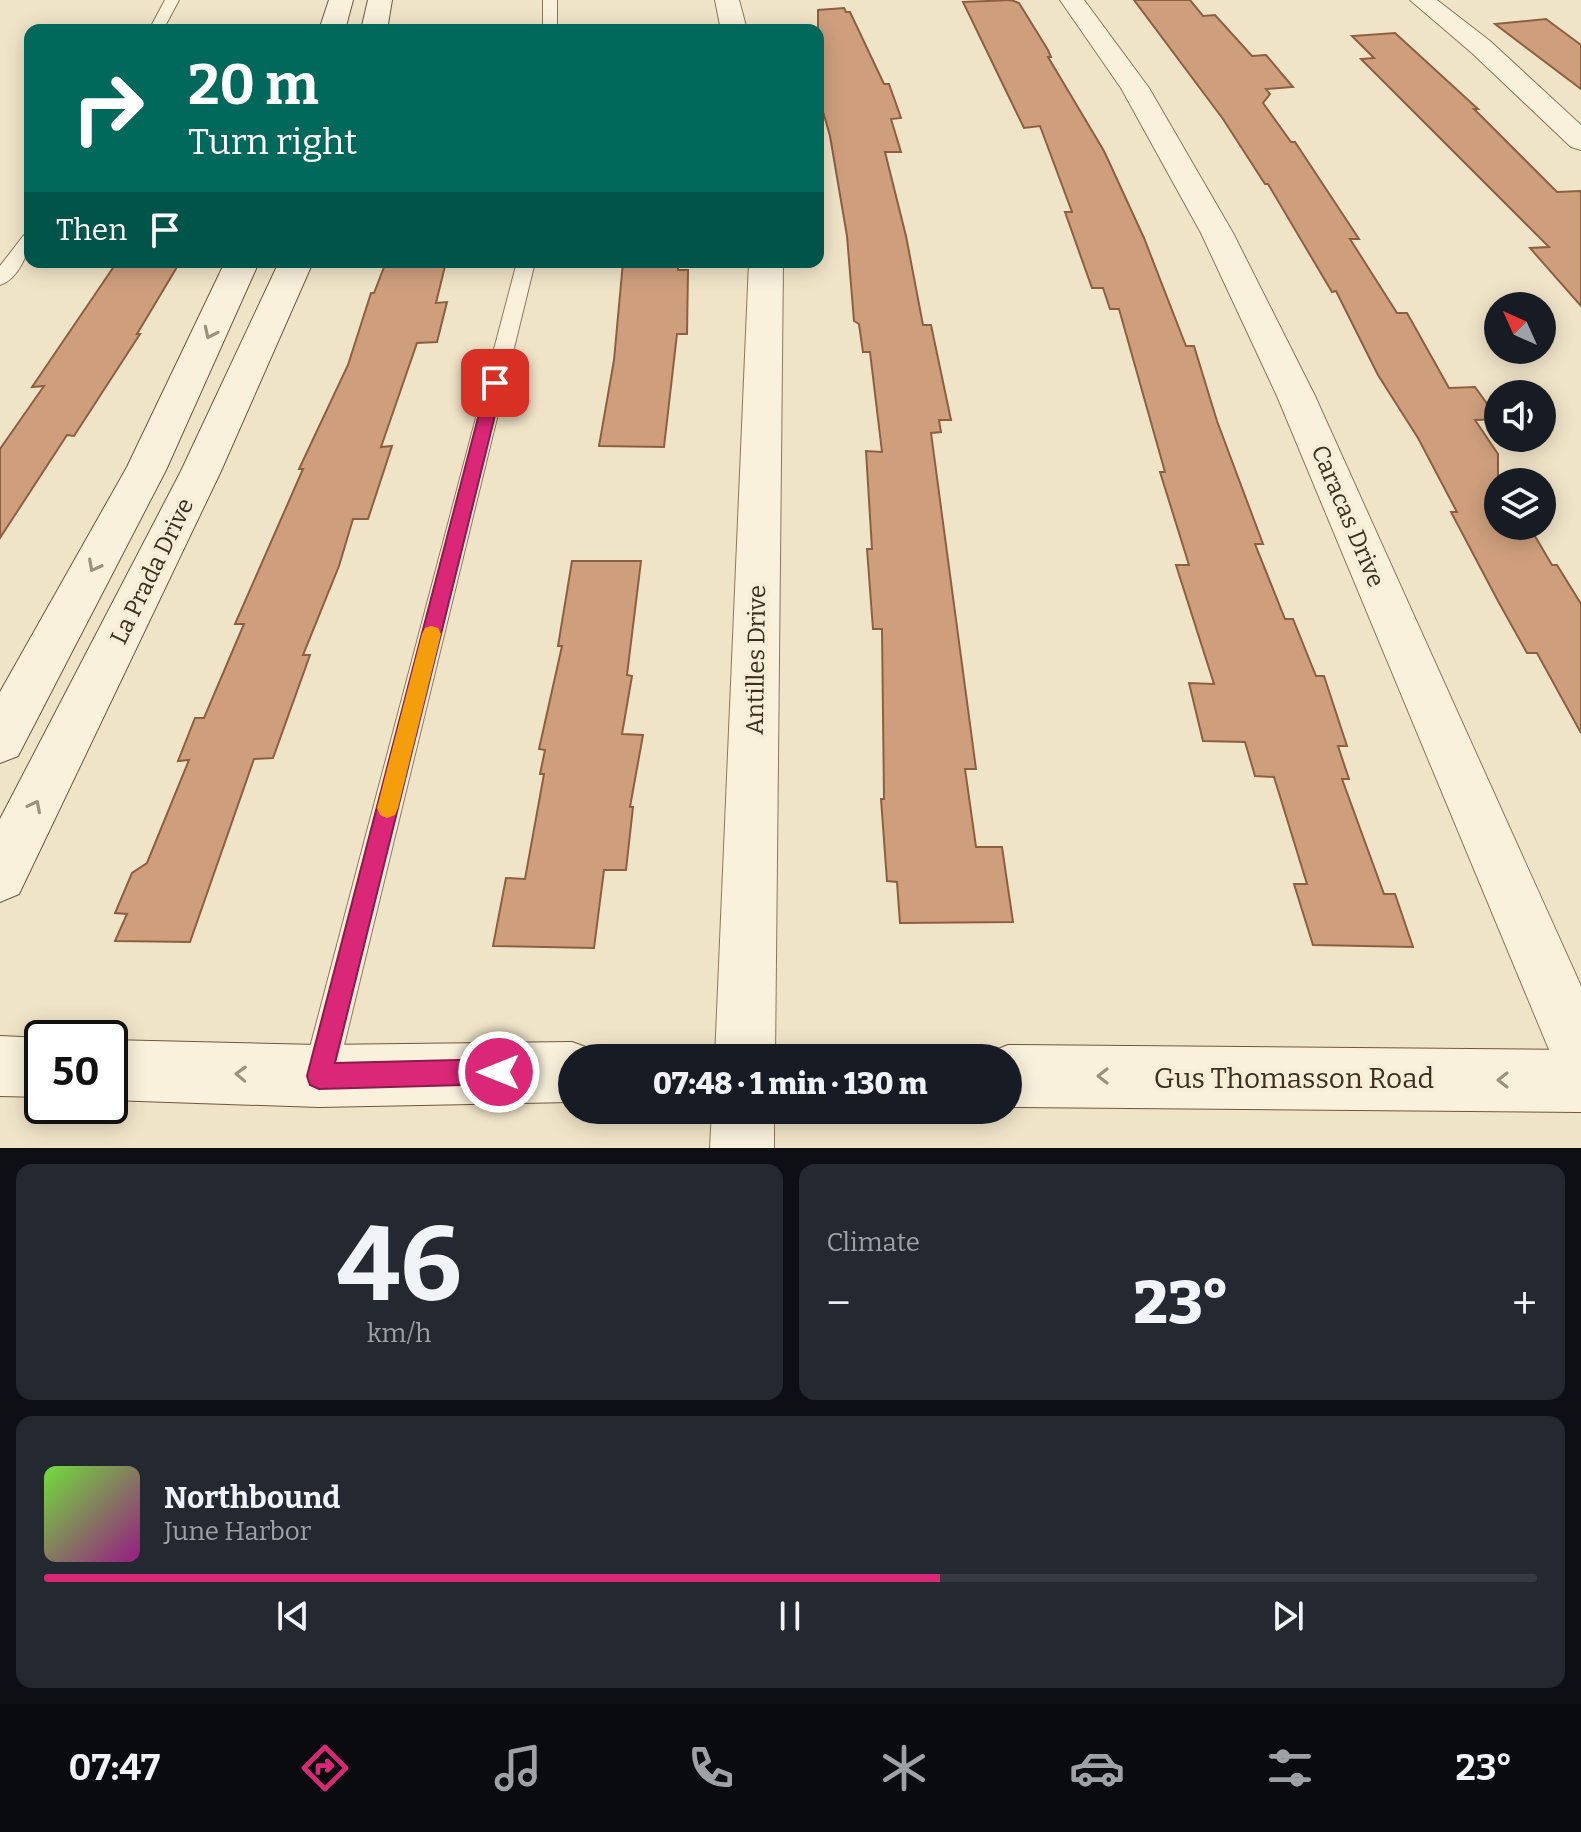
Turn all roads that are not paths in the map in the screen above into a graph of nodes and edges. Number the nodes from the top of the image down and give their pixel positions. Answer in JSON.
{"nodes":[{"id":1,"x":172,"y":0,"type":"edge"},
{"id":2,"x":341,"y":0,"type":"edge"},
{"id":3,"x":380,"y":0,"type":"edge"},
{"id":4,"x":550,"y":0,"type":"edge"},
{"id":5,"x":727,"y":0,"type":"edge"},
{"id":6,"x":1072,"y":0,"type":"edge"},
{"id":7,"x":1422,"y":0,"type":"edge"},
{"id":8,"x":159,"y":24,"type":"edge"},
{"id":9,"x":334,"y":24,"type":"edge"},
{"id":10,"x":375,"y":24,"type":"edge"},
{"id":11,"x":550,"y":24,"type":"edge"},
{"id":12,"x":733,"y":24,"type":"edge"},
{"id":13,"x":1581,"y":141,"type":"edge"},
{"id":14,"x":24,"y":247,"type":"edge"},
{"id":15,"x":239,"y":268,"type":"edge"},
{"id":16,"x":293,"y":268,"type":"edge"},
{"id":17,"x":524,"y":268,"type":"edge"},
{"id":18,"x":766,"y":268,"type":"edge"},
{"id":19,"x":0,"y":279,"type":"edge"},
{"id":20,"x":218,"y":434,"type":"junction"},
{"id":21,"x":162,"y":436,"type":"junction"},
{"id":22,"x":0,"y":740,"type":"edge"},
{"id":23,"x":0,"y":875,"type":"edge"},
{"id":24,"x":745,"y":1044,"type":"edge"},
{"id":25,"x":1581,"y":1055,"type":"edge"},
{"id":26,"x":0,"y":1066,"type":"edge"},
{"id":27,"x":24,"y":1067,"type":"edge"},
{"id":28,"x":128,"y":1071,"type":"edge"},
{"id":29,"x":558,"y":1072,"type":"edge"},
{"id":30,"x":319,"y":1076,"type":"junction"},
{"id":31,"x":1022,"y":1076,"type":"edge"},
{"id":32,"x":1581,"y":1081,"type":"edge"},
{"id":33,"x":743,"y":1124,"type":"edge"},
{"id":34,"x":742,"y":1148,"type":"edge"}],
"edges":[{"from":1,"to":8,"type":"lane"},
{"from":2,"to":9,"type":"street"},
{"from":3,"to":10,"type":"street"},
{"from":4,"to":11,"type":"lane"},
{"from":5,"to":12,"type":"street"},
{"from":6,"to":25,"type":"street","name":"Caracas Drive"},
{"from":7,"to":13,"type":"street"},
{"from":14,"to":19,"type":"lane"},
{"from":15,"to":21,"type":"street","name":"La Prada Drive","one_way":true},
{"from":16,"to":20,"type":"street","name":"La Prada Drive"},
{"from":17,"to":30,"type":"lane"},
{"from":18,"to":24,"type":"street","name":"Antilles Drive"},
{"from":20,"to":21,"type":"street"},
{"from":23,"to":20,"type":"street","name":"La Prada Drive","one_way":true},
{"from":21,"to":22,"type":"street","name":"La Prada Drive","one_way":true},
{"from":26,"to":27,"type":"street"},
{"from":30,"to":28,"type":"street","one_way":true},
{"from":29,"to":30,"type":"street"},
{"from":32,"to":31,"type":"street","name":"Gus Thomasson Road","one_way":true},
{"from":33,"to":34,"type":"street"}]}
